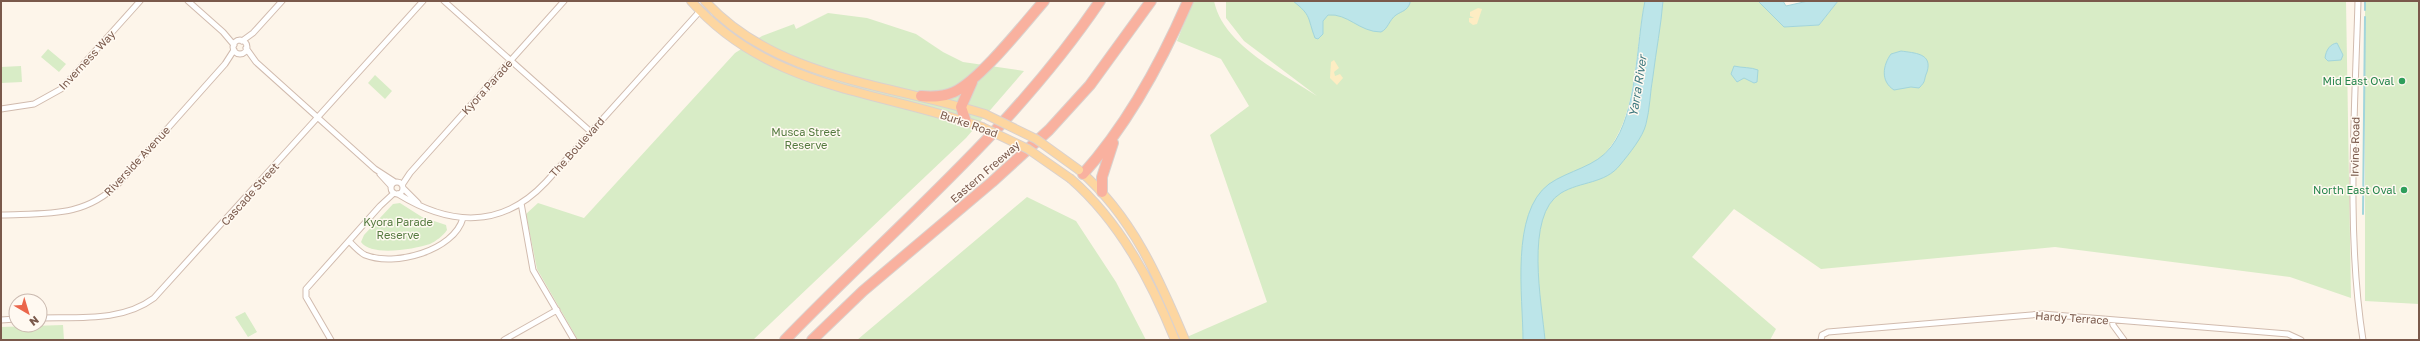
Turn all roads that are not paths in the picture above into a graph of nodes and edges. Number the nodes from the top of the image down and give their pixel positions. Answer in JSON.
{"nodes":[{"id":1,"x":140,"y":1,"type":"edge"},
{"id":2,"x":188,"y":1,"type":"edge"},
{"id":3,"x":282,"y":1,"type":"edge"},
{"id":4,"x":423,"y":1,"type":"edge"},
{"id":5,"x":444,"y":1,"type":"edge"},
{"id":6,"x":564,"y":1,"type":"edge"},
{"id":7,"x":691,"y":1,"type":"edge"},
{"id":8,"x":1044,"y":1,"type":"edge"},
{"id":9,"x":1100,"y":1,"type":"edge"},
{"id":10,"x":1150,"y":1,"type":"edge"},
{"id":11,"x":1188,"y":1,"type":"edge"},
{"id":12,"x":2358,"y":1,"type":"edge"},
{"id":13,"x":708,"y":2,"type":"edge"},
{"id":14,"x":700,"y":11,"type":"junction"},
{"id":15,"x":223,"y":32,"type":"junction"},
{"id":16,"x":243,"y":44,"type":"junction"},
{"id":17,"x":237,"y":51,"type":"junction"},
{"id":18,"x":511,"y":60,"type":"junction"},
{"id":19,"x":256,"y":62,"type":"junction"},
{"id":20,"x":976,"y":75,"type":"junction"},
{"id":21,"x":921,"y":96,"type":"junction"},
{"id":22,"x":961,"y":107,"type":"junction"},
{"id":23,"x":1,"y":110,"type":"edge"},
{"id":24,"x":318,"y":118,"type":"junction"},
{"id":25,"x":966,"y":122,"type":"junction"},
{"id":26,"x":591,"y":132,"type":"junction"},
{"id":27,"x":1117,"y":132,"type":"junction"},
{"id":28,"x":375,"y":168,"type":"junction"},
{"id":29,"x":1081,"y":172,"type":"junction"},
{"id":30,"x":1073,"y":181,"type":"junction"},
{"id":31,"x":400,"y":184,"type":"junction"},
{"id":32,"x":393,"y":191,"type":"junction"},
{"id":33,"x":1102,"y":192,"type":"junction"},
{"id":34,"x":521,"y":203,"type":"junction"},
{"id":35,"x":422,"y":206,"type":"junction"},
{"id":36,"x":1,"y":215,"type":"edge"},
{"id":37,"x":462,"y":218,"type":"junction"},
{"id":38,"x":1131,"y":229,"type":"junction"},
{"id":39,"x":1124,"y":240,"type":"junction"},
{"id":40,"x":349,"y":241,"type":"junction"},
{"id":41,"x":557,"y":310,"type":"junction"},
{"id":42,"x":48,"y":318,"type":"edge"},
{"id":43,"x":2112,"y":320,"type":"junction"},
{"id":44,"x":1821,"y":339,"type":"edge"},
{"id":45,"x":331,"y":340,"type":"edge"},
{"id":46,"x":504,"y":340,"type":"edge"},
{"id":47,"x":574,"y":340,"type":"edge"},
{"id":48,"x":785,"y":340,"type":"edge"},
{"id":49,"x":812,"y":340,"type":"edge"},
{"id":50,"x":1175,"y":340,"type":"edge"},
{"id":51,"x":1185,"y":340,"type":"edge"},
{"id":52,"x":2124,"y":340,"type":"edge"},
{"id":53,"x":2301,"y":340,"type":"edge"},
{"id":54,"x":2363,"y":340,"type":"edge"}],
"edges":[{"from":1,"to":23,"type":"street","name":"Inverness Way"},
{"from":2,"to":15,"type":"street","name":"The Boulevard"},
{"from":3,"to":16,"type":"street"},
{"from":4,"to":24,"type":"street","name":"Cascade Street"},
{"from":5,"to":18,"type":"street"},
{"from":6,"to":18,"type":"street","name":"Kyora Parade"},
{"from":7,"to":14,"type":"main road","name":"Burke Road"},
{"from":8,"to":20,"type":"highway"},
{"from":9,"to":48,"type":"highway","name":"Eastern Freeway"},
{"from":10,"to":49,"type":"highway","name":"Eastern Freeway"},
{"from":11,"to":27,"type":"highway"},
{"from":12,"to":54,"type":"street","name":"Irvine Road"},
{"from":13,"to":14,"type":"main road"},
{"from":13,"to":21,"type":"main road","name":"Burke Road"},
{"from":14,"to":25,"type":"main road","name":"Burke Road"},
{"from":14,"to":26,"type":"street","name":"The Boulevard"},
{"from":15,"to":16,"type":"street","name":"The Boulevard"},
{"from":15,"to":17,"type":"street","name":"The Boulevard"},
{"from":16,"to":17,"type":"street"},
{"from":16,"to":17,"type":"street"},
{"from":16,"to":19,"type":"street","name":"The Boulevard"},
{"from":17,"to":19,"type":"street","name":"The Boulevard"},
{"from":17,"to":36,"type":"street","name":"Riverside Avenue"},
{"from":18,"to":26,"type":"street"},
{"from":18,"to":31,"type":"street","name":"Kyora Parade"},
{"from":19,"to":24,"type":"street","name":"The Boulevard"},
{"from":20,"to":21,"type":"highway"},
{"from":20,"to":22,"type":"highway"},
{"from":21,"to":22,"type":"main road","name":"Burke Road"},
{"from":22,"to":25,"type":"highway"},
{"from":22,"to":29,"type":"main road","name":"Burke Road","bridge":true},
{"from":24,"to":28,"type":"street","name":"The Boulevard"},
{"from":24,"to":42,"type":"street","name":"Cascade Street"},
{"from":25,"to":30,"type":"main road","name":"Burke Road","bridge":true},
{"from":26,"to":34,"type":"street","name":"The Boulevard"},
{"from":27,"to":29,"type":"highway"},
{"from":27,"to":33,"type":"highway"},
{"from":28,"to":31,"type":"street","name":"The Boulevard"},
{"from":28,"to":32,"type":"street","name":"The Boulevard"},
{"from":29,"to":30,"type":"main road"},
{"from":29,"to":33,"type":"main road","name":"Burke Road"},
{"from":30,"to":39,"type":"main road","name":"Burke Road"},
{"from":31,"to":32,"type":"street"},
{"from":31,"to":32,"type":"street"},
{"from":31,"to":35,"type":"street","name":"The Boulevard"},
{"from":32,"to":35,"type":"street","name":"The Boulevard"},
{"from":32,"to":40,"type":"street"},
{"from":33,"to":38,"type":"main road","name":"Burke Road"},
{"from":34,"to":37,"type":"street","name":"The Boulevard"},
{"from":34,"to":41,"type":"street"},
{"from":35,"to":37,"type":"street","name":"The Boulevard"},
{"from":37,"to":40,"type":"street"},
{"from":38,"to":39,"type":"main road"},
{"from":38,"to":51,"type":"main road","name":"Burke Road"},
{"from":39,"to":50,"type":"main road","name":"Burke Road"},
{"from":40,"to":45,"type":"street"},
{"from":41,"to":46,"type":"street"},
{"from":41,"to":47,"type":"street"},
{"from":43,"to":44,"type":"street","name":"Hardy Terrace"},
{"from":43,"to":52,"type":"street"},
{"from":43,"to":53,"type":"street","name":"Hardy Terrace"}]}
